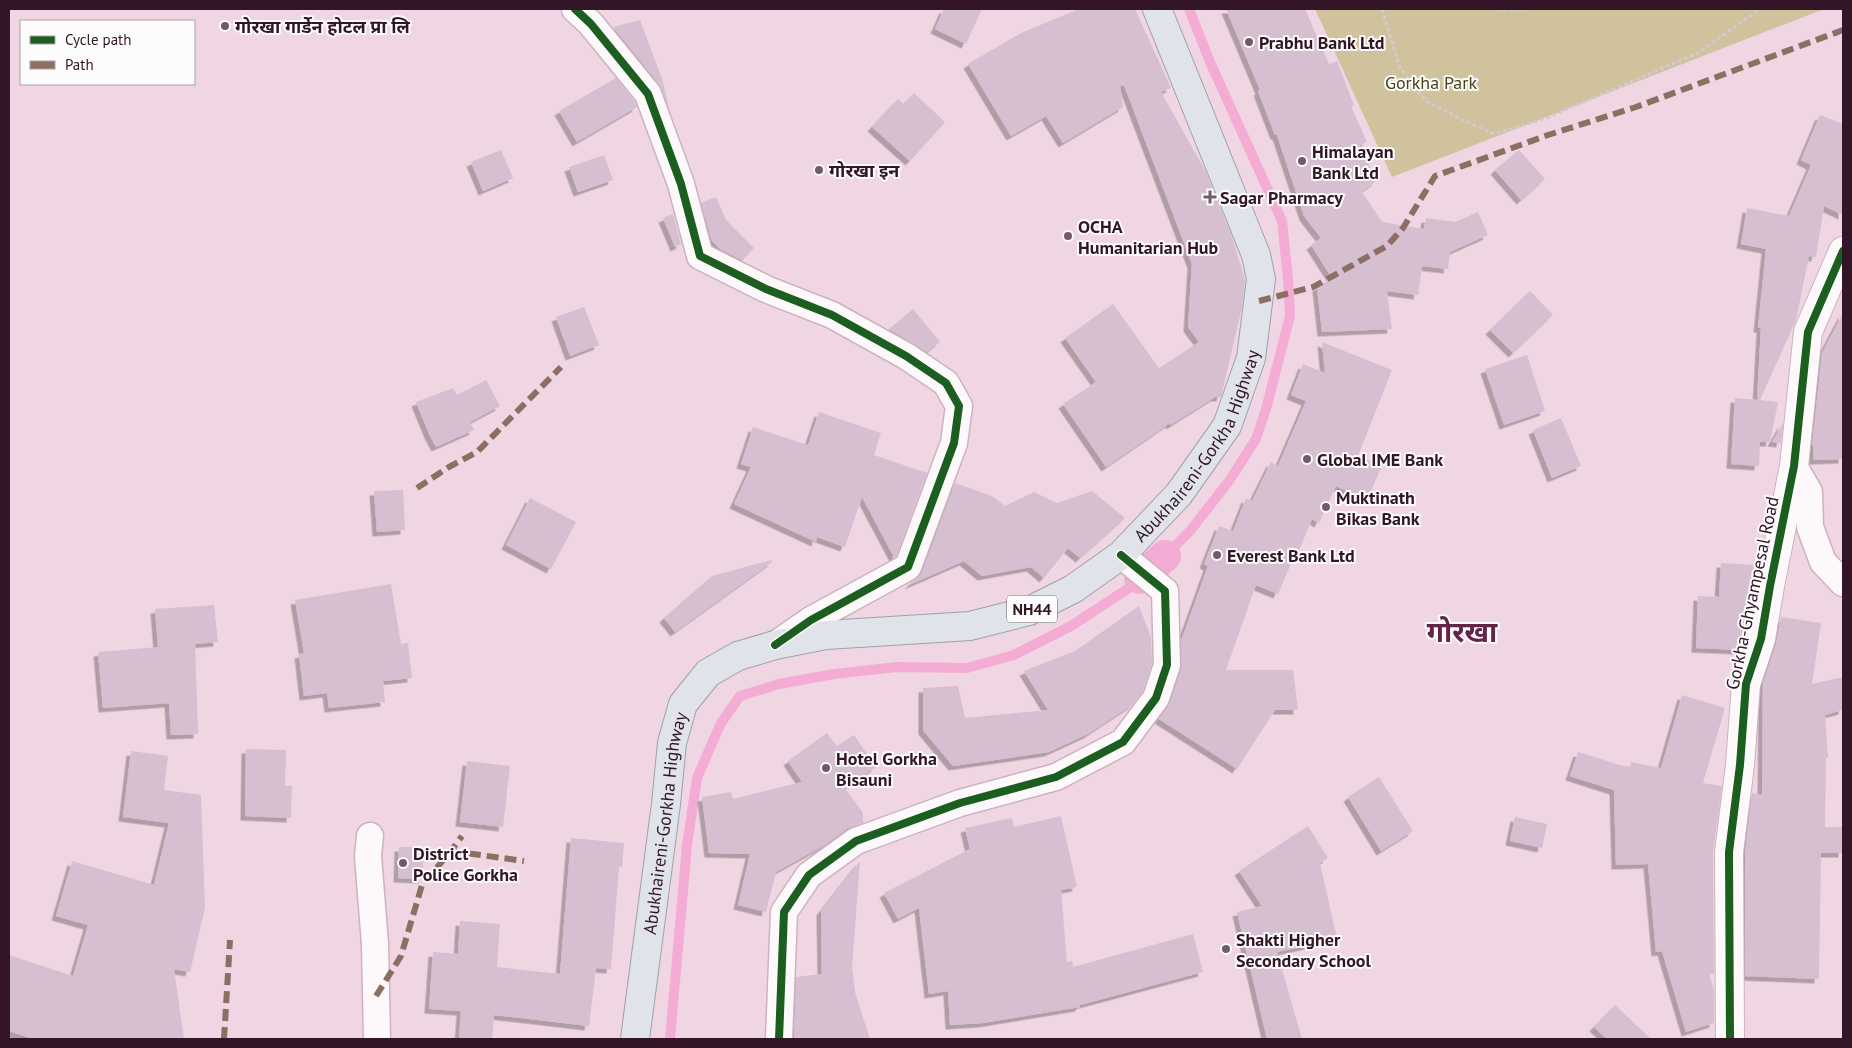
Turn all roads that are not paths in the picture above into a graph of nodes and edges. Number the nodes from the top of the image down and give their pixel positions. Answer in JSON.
{"nodes":[{"id":1,"x":575,"y":9,"type":"edge"},
{"id":2,"x":1158,"y":9,"type":"edge"},
{"id":3,"x":1843,"y":251,"type":"edge"},
{"id":4,"x":1794,"y":466,"type":"junction"},
{"id":5,"x":1121,"y":555,"type":"junction"},
{"id":6,"x":1843,"y":583,"type":"edge"},
{"id":7,"x":775,"y":645,"type":"junction"},
{"id":8,"x":370,"y":836,"type":"dead end"},
{"id":9,"x":1726,"y":1037,"type":"edge"},
{"id":10,"x":377,"y":1039,"type":"edge"},
{"id":11,"x":635,"y":1039,"type":"edge"},
{"id":12,"x":779,"y":1039,"type":"edge"}],
"edges":[{"from":1,"to":7,"type":"street"},
{"from":2,"to":5,"type":"main road","name":"Abukhaireni-Gorkha Highway","number":"NH44"},
{"from":3,"to":4,"type":"street","name":"Gorkha-Ghyampesal Road"},
{"from":4,"to":6,"type":"street"},
{"from":4,"to":9,"type":"street","name":"Gorkha-Ghyampesal Road"},
{"from":5,"to":7,"type":"main road","name":"Abukhaireni-Gorkha Highway","number":"NH44"},
{"from":5,"to":12,"type":"street"},
{"from":7,"to":11,"type":"main road","name":"Abukhaireni-Gorkha Highway","number":"NH44"},
{"from":8,"to":10,"type":"street"}]}
